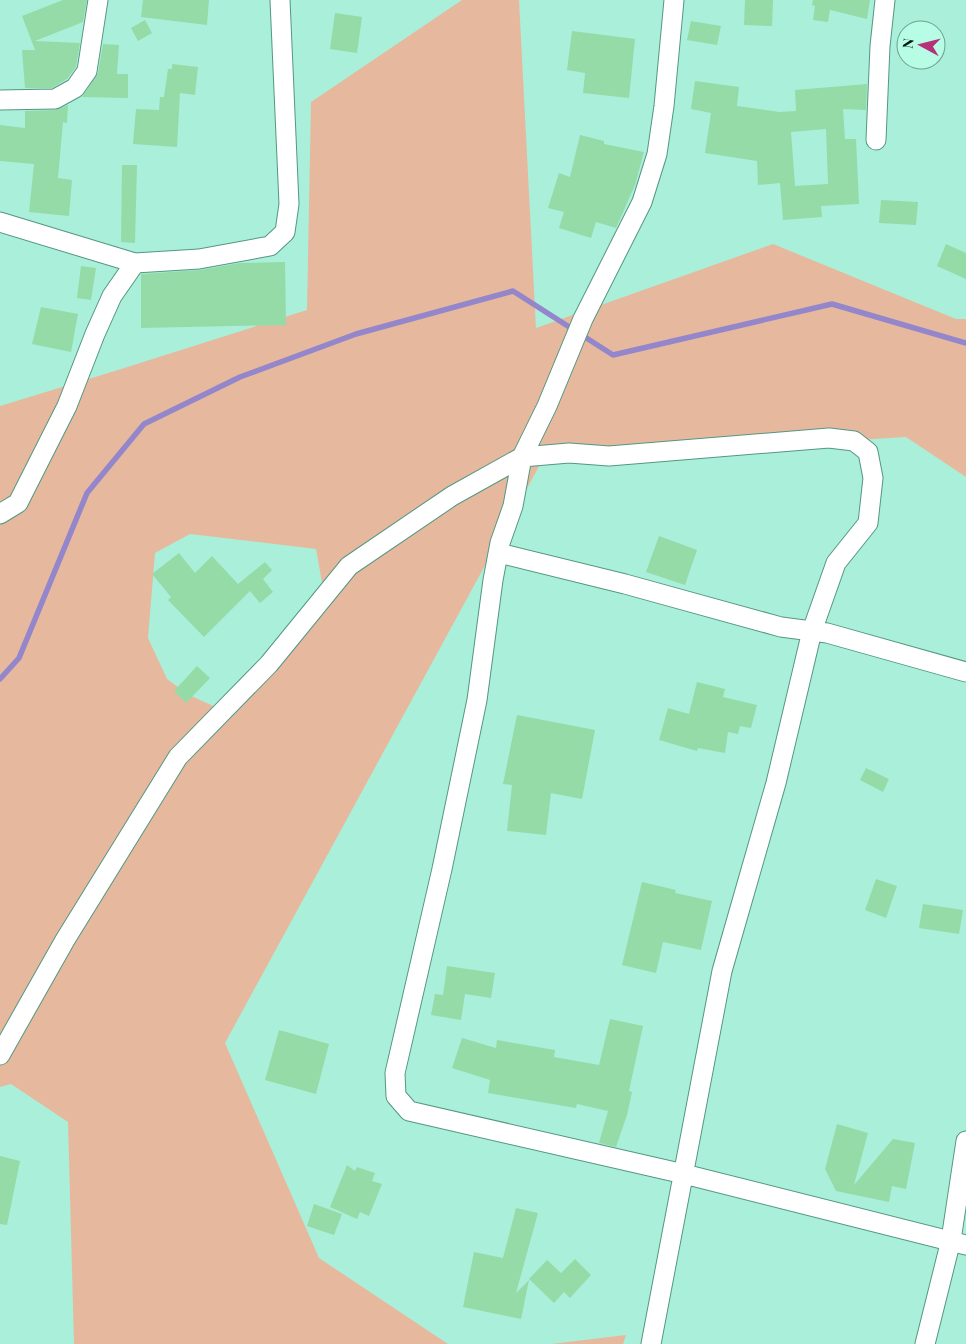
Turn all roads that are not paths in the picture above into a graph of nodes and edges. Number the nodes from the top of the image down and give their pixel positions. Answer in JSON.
{"nodes":[{"id":1,"x":98,"y":0,"type":"edge"},
{"id":2,"x":280,"y":0,"type":"edge"},
{"id":3,"x":674,"y":0,"type":"edge"},
{"id":4,"x":885,"y":0,"type":"edge"},
{"id":5,"x":0,"y":100,"type":"edge"},
{"id":6,"x":876,"y":140,"type":"dead end"},
{"id":7,"x":0,"y":222,"type":"edge"},
{"id":8,"x":135,"y":263,"type":"junction"},
{"id":9,"x":522,"y":458,"type":"junction"},
{"id":10,"x":0,"y":514,"type":"edge"},
{"id":11,"x":498,"y":553,"type":"junction"},
{"id":12,"x":812,"y":630,"type":"junction"},
{"id":13,"x":966,"y":672,"type":"edge"},
{"id":14,"x":0,"y":1055,"type":"edge"},
{"id":15,"x":966,"y":1141,"type":"edge"},
{"id":16,"x":684,"y":1174,"type":"junction"},
{"id":17,"x":958,"y":1242,"type":"edge"},
{"id":18,"x":651,"y":1344,"type":"edge"},
{"id":19,"x":925,"y":1344,"type":"edge"}],
"edges":[{"from":1,"to":5,"type":"street"},
{"from":2,"to":8,"type":"street"},
{"from":3,"to":9,"type":"street"},
{"from":4,"to":6,"type":"street"},
{"from":7,"to":8,"type":"street"},
{"from":8,"to":10,"type":"street"},
{"from":9,"to":11,"type":"street"},
{"from":9,"to":12,"type":"street"},
{"from":9,"to":14,"type":"street"},
{"from":11,"to":12,"type":"street"},
{"from":11,"to":16,"type":"street"},
{"from":12,"to":13,"type":"street"},
{"from":12,"to":16,"type":"street"},
{"from":15,"to":17,"type":"street"},
{"from":16,"to":17,"type":"street"},
{"from":16,"to":18,"type":"street"},
{"from":17,"to":19,"type":"street"}]}
